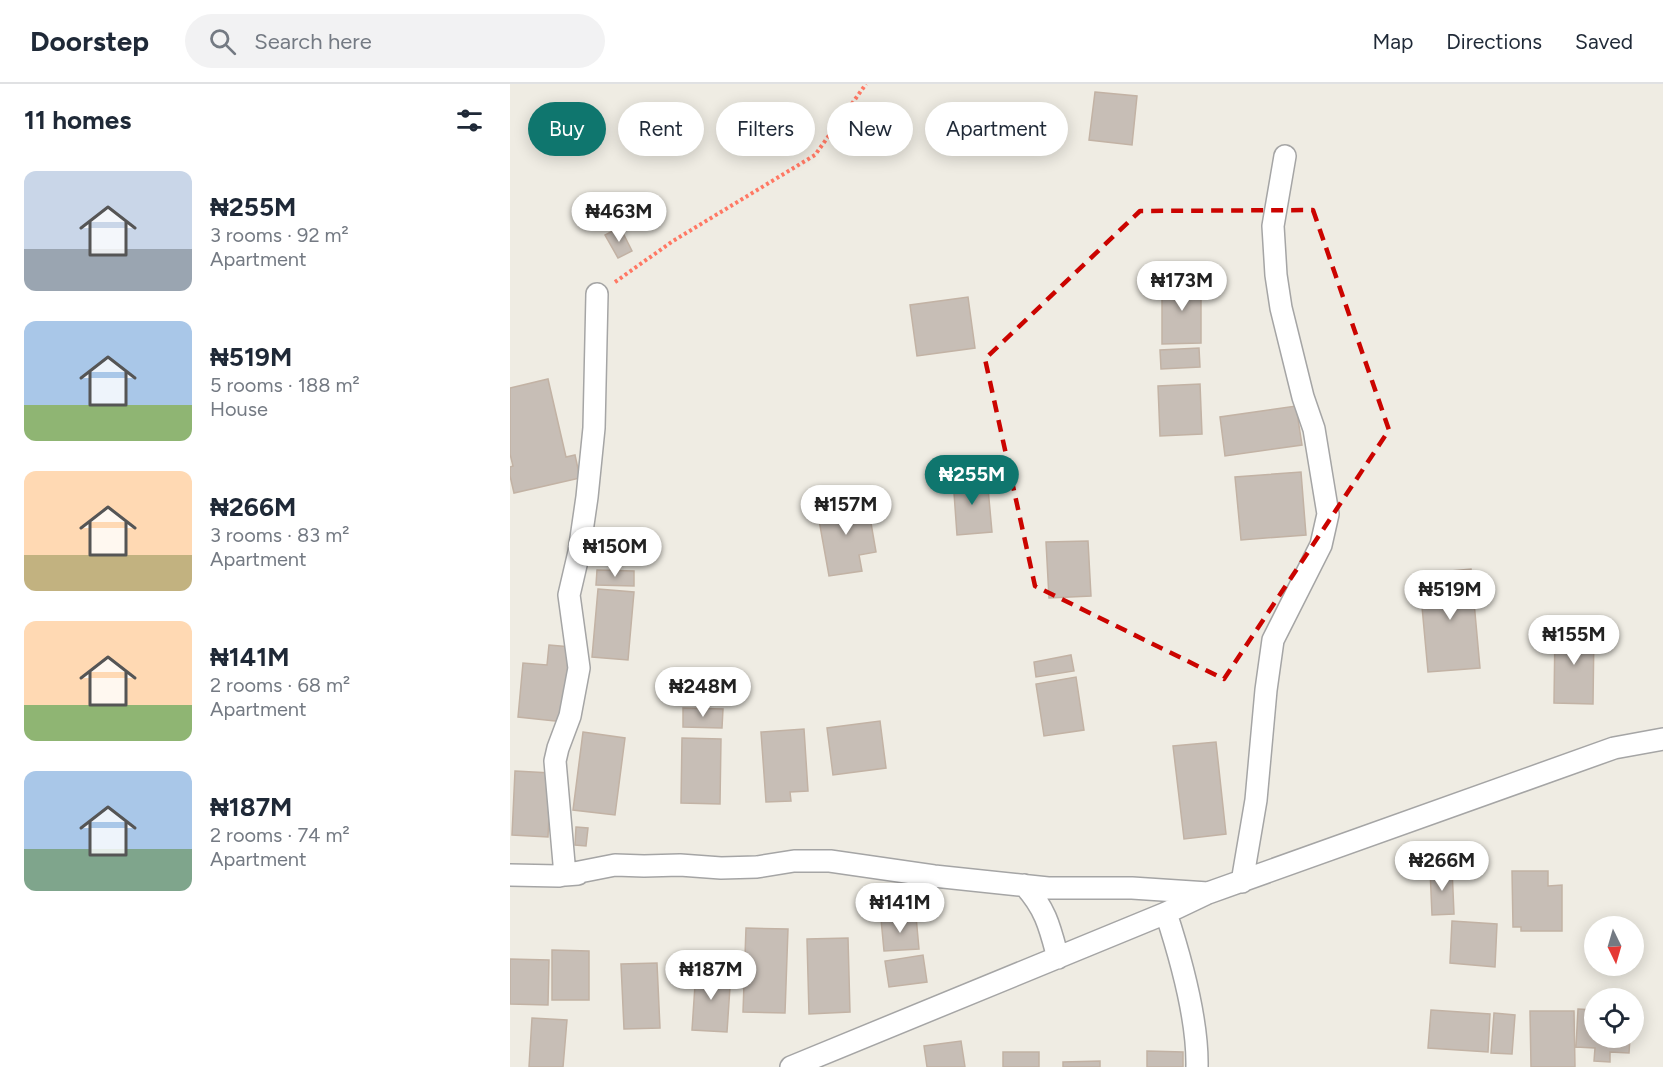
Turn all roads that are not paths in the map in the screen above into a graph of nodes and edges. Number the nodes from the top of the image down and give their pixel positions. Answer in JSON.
{"nodes":[{"id":1,"x":1285,"y":156,"type":"dead end"},
{"id":2,"x":597,"y":294,"type":"road end"},
{"id":3,"x":1663,"y":739,"type":"edge"},
{"id":4,"x":510,"y":875,"type":"edge"},
{"id":5,"x":564,"y":875,"type":"junction"},
{"id":6,"x":1242,"y":882,"type":"junction"},
{"id":7,"x":1024,"y":885,"type":"junction"},
{"id":8,"x":1208,"y":893,"type":"junction"},
{"id":9,"x":1166,"y":913,"type":"junction"},
{"id":10,"x":1058,"y":958,"type":"junction"},
{"id":11,"x":791,"y":1067,"type":"edge"},
{"id":12,"x":1197,"y":1067,"type":"edge"}],
"edges":[{"from":1,"to":6,"type":"street"},
{"from":2,"to":5,"type":"street"},
{"from":3,"to":6,"type":"street"},
{"from":4,"to":5,"type":"street"},
{"from":5,"to":7,"type":"street"},
{"from":6,"to":8,"type":"street"},
{"from":7,"to":8,"type":"street"},
{"from":7,"to":10,"type":"street"},
{"from":8,"to":9,"type":"street"},
{"from":9,"to":10,"type":"street"},
{"from":9,"to":12,"type":"street"},
{"from":10,"to":11,"type":"street"}]}
